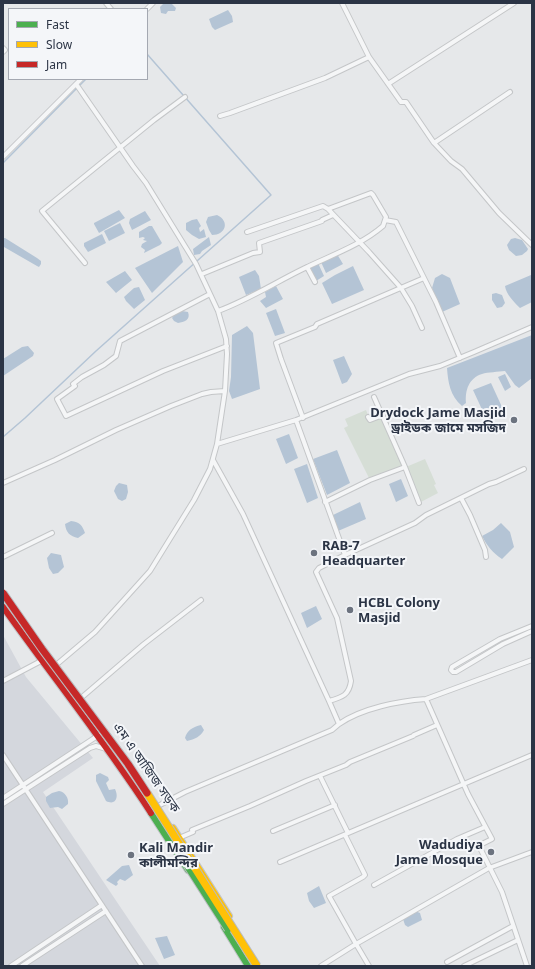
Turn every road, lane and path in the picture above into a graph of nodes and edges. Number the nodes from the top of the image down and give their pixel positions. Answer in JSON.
{"nodes":[{"id":1,"x":342,"y":3,"type":"edge"},
{"id":2,"x":514,"y":3,"type":"edge"},
{"id":3,"x":3,"y":48,"type":"edge"},
{"id":4,"x":3,"y":52,"type":"edge"},
{"id":5,"x":369,"y":57,"type":"junction"},
{"id":6,"x":80,"y":80,"type":"edge"},
{"id":7,"x":76,"y":84,"type":"junction"},
{"id":8,"x":388,"y":84,"type":"junction"},
{"id":9,"x":510,"y":92,"type":"dead end"},
{"id":10,"x":185,"y":97,"type":"dead end"},
{"id":11,"x":220,"y":116,"type":"dead end"},
{"id":12,"x":434,"y":143,"type":"junction"},
{"id":13,"x":120,"y":148,"type":"junction"},
{"id":14,"x":3,"y":157,"type":"edge"},
{"id":15,"x":328,"y":209,"type":"junction"},
{"id":16,"x":333,"y":215,"type":"junction"},
{"id":17,"x":385,"y":220,"type":"junction"},
{"id":18,"x":247,"y":232,"type":"dead end"},
{"id":19,"x":359,"y":242,"type":"junction"},
{"id":20,"x":532,"y":245,"type":"edge"},
{"id":21,"x":85,"y":263,"type":"dead end"},
{"id":22,"x":307,"y":267,"type":"junction"},
{"id":23,"x":202,"y":274,"type":"junction"},
{"id":24,"x":424,"y":278,"type":"junction"},
{"id":25,"x":314,"y":282,"type":"dead end"},
{"id":26,"x":401,"y":288,"type":"junction"},
{"id":27,"x":210,"y":294,"type":"junction"},
{"id":28,"x":218,"y":311,"type":"junction"},
{"id":29,"x":532,"y":327,"type":"edge"},
{"id":30,"x":422,"y":328,"type":"dead end"},
{"id":31,"x":227,"y":346,"type":"junction"},
{"id":32,"x":460,"y":358,"type":"junction"},
{"id":33,"x":225,"y":391,"type":"junction"},
{"id":34,"x":374,"y":397,"type":"dead end"},
{"id":35,"x":383,"y":415,"type":"junction"},
{"id":36,"x":368,"y":417,"type":"dead end"},
{"id":37,"x":303,"y":418,"type":"junction"},
{"id":38,"x":296,"y":420,"type":"junction"},
{"id":39,"x":217,"y":444,"type":"junction"},
{"id":40,"x":213,"y":460,"type":"junction"},
{"id":41,"x":405,"y":467,"type":"junction"},
{"id":42,"x":524,"y":469,"type":"dead end"},
{"id":43,"x":3,"y":483,"type":"edge"},
{"id":44,"x":461,"y":498,"type":"junction"},
{"id":45,"x":325,"y":502,"type":"junction"},
{"id":46,"x":420,"y":503,"type":"dead end"},
{"id":47,"x":52,"y":533,"type":"dead end"},
{"id":48,"x":344,"y":555,"type":"junction"},
{"id":49,"x":3,"y":557,"type":"edge"},
{"id":50,"x":486,"y":557,"type":"dead end"},
{"id":51,"x":3,"y":589,"type":"edge"},
{"id":52,"x":3,"y":593,"type":"edge"},
{"id":53,"x":201,"y":600,"type":"dead end"},
{"id":54,"x":3,"y":602,"type":"edge"},
{"id":55,"x":3,"y":607,"type":"edge"},
{"id":56,"x":532,"y":626,"type":"edge"},
{"id":57,"x":532,"y":631,"type":"edge"},
{"id":58,"x":532,"y":660,"type":"edge"},
{"id":59,"x":41,"y":661,"type":"junction"},
{"id":60,"x":56,"y":665,"type":"junction"},
{"id":61,"x":3,"y":680,"type":"edge"},
{"id":62,"x":82,"y":698,"type":"junction"},
{"id":63,"x":426,"y":699,"type":"junction"},
{"id":64,"x":329,"y":701,"type":"junction"},
{"id":65,"x":339,"y":724,"type":"junction"},
{"id":66,"x":438,"y":725,"type":"junction"},
{"id":67,"x":105,"y":730,"type":"junction"},
{"id":68,"x":97,"y":736,"type":"junction"},
{"id":69,"x":109,"y":752,"type":"junction"},
{"id":70,"x":3,"y":755,"type":"edge"},
{"id":71,"x":532,"y":755,"type":"edge"},
{"id":72,"x":320,"y":776,"type":"junction"},
{"id":73,"x":463,"y":783,"type":"junction"},
{"id":74,"x":23,"y":785,"type":"junction"},
{"id":75,"x":26,"y":789,"type":"junction"},
{"id":76,"x":3,"y":798,"type":"edge"},
{"id":77,"x":3,"y":804,"type":"edge"},
{"id":78,"x":335,"y":805,"type":"junction"},
{"id":79,"x":158,"y":806,"type":"junction"},
{"id":80,"x":485,"y":827,"type":"junction"},
{"id":81,"x":273,"y":831,"type":"dead end"},
{"id":82,"x":347,"y":834,"type":"junction"},
{"id":83,"x":179,"y":838,"type":"junction"},
{"id":84,"x":532,"y":852,"type":"edge"},
{"id":85,"x":280,"y":862,"type":"dead end"},
{"id":86,"x":489,"y":868,"type":"junction"},
{"id":87,"x":374,"y":885,"type":"dead end"},
{"id":88,"x":102,"y":905,"type":"junction"},
{"id":89,"x":106,"y":911,"type":"junction"},
{"id":90,"x":513,"y":926,"type":"junction"},
{"id":91,"x":518,"y":940,"type":"junction"},
{"id":92,"x":356,"y":944,"type":"junction"},
{"id":93,"x":26,"y":957,"type":"junction"},
{"id":94,"x":29,"y":962,"type":"junction"},
{"id":95,"x":447,"y":962,"type":"dead end"},
{"id":96,"x":11,"y":966,"type":"edge"},
{"id":97,"x":22,"y":966,"type":"edge"},
{"id":98,"x":142,"y":966,"type":"edge"},
{"id":99,"x":248,"y":966,"type":"edge"},
{"id":100,"x":252,"y":966,"type":"edge"},
{"id":101,"x":257,"y":966,"type":"edge"},
{"id":102,"x":261,"y":966,"type":"edge"},
{"id":103,"x":321,"y":966,"type":"edge"},
{"id":104,"x":369,"y":966,"type":"edge"},
{"id":105,"x":464,"y":966,"type":"edge"},
{"id":106,"x":527,"y":966,"type":"edge"}],
"edges":[{"from":1,"to":5,"type":"street"},
{"from":2,"to":8,"type":"street"},
{"from":3,"to":4,"type":"street"},
{"from":5,"to":8,"type":"street"},
{"from":5,"to":11,"type":"street"},
{"from":6,"to":7,"type":"street"},
{"from":7,"to":13,"type":"street"},
{"from":7,"to":14,"type":"street"},
{"from":8,"to":12,"type":"street"},
{"from":9,"to":12,"type":"street"},
{"from":10,"to":13,"type":"street"},
{"from":12,"to":20,"type":"street"},
{"from":13,"to":21,"type":"street"},
{"from":13,"to":23,"type":"street"},
{"from":15,"to":16,"type":"street"},
{"from":15,"to":17,"type":"street"},
{"from":15,"to":18,"type":"street"},
{"from":16,"to":19,"type":"street"},
{"from":16,"to":23,"type":"street"},
{"from":17,"to":19,"type":"street"},
{"from":17,"to":24,"type":"street"},
{"from":19,"to":22,"type":"street"},
{"from":19,"to":26,"type":"street"},
{"from":22,"to":25,"type":"street"},
{"from":22,"to":28,"type":"street"},
{"from":23,"to":27,"type":"street"},
{"from":24,"to":26,"type":"street"},
{"from":24,"to":32,"type":"street"},
{"from":26,"to":30,"type":"street"},
{"from":26,"to":37,"type":"street"},
{"from":27,"to":28,"type":"street"},
{"from":27,"to":31,"type":"street"},
{"from":28,"to":31,"type":"street"},
{"from":29,"to":32,"type":"street"},
{"from":31,"to":33,"type":"street"},
{"from":32,"to":37,"type":"street"},
{"from":33,"to":39,"type":"street"},
{"from":33,"to":43,"type":"street"},
{"from":34,"to":35,"type":"street"},
{"from":35,"to":36,"type":"street"},
{"from":35,"to":41,"type":"street"},
{"from":37,"to":38,"type":"street"},
{"from":38,"to":39,"type":"street"},
{"from":38,"to":45,"type":"street"},
{"from":39,"to":40,"type":"street"},
{"from":40,"to":60,"type":"street"},
{"from":40,"to":64,"type":"street"},
{"from":41,"to":45,"type":"street"},
{"from":41,"to":46,"type":"street"},
{"from":42,"to":44,"type":"street"},
{"from":44,"to":48,"type":"street"},
{"from":44,"to":50,"type":"street"},
{"from":45,"to":48,"type":"street"},
{"from":47,"to":49,"type":"street"},
{"from":48,"to":64,"type":"street"},
{"from":51,"to":60,"type":"main road","name":"এম এ আজিজ সড়ক"},
{"from":52,"to":101,"type":"main road","bridge":true},
{"from":53,"to":62,"type":"street"},
{"from":54,"to":100,"type":"main road","bridge":true},
{"from":55,"to":59,"type":"main road"},
{"from":56,"to":57,"type":"street"},
{"from":58,"to":63,"type":"street"},
{"from":59,"to":61,"type":"street"},
{"from":59,"to":68,"type":"main road"},
{"from":60,"to":62,"type":"main road","name":"এম এ আজিজ সড়ক"},
{"from":62,"to":67,"type":"main road","name":"এম এ আজিজ সড়ক"},
{"from":63,"to":65,"type":"street"},
{"from":63,"to":66,"type":"street"},
{"from":64,"to":65,"type":"street"},
{"from":65,"to":79,"type":"street"},
{"from":66,"to":72,"type":"street"},
{"from":66,"to":73,"type":"street"},
{"from":67,"to":68,"type":"street"},
{"from":67,"to":79,"type":"main road","name":"এম এ আজিজ সড়ক"},
{"from":68,"to":69,"type":"main road"},
{"from":68,"to":74,"type":"street"},
{"from":69,"to":75,"type":"street"},
{"from":69,"to":99,"type":"main road"},
{"from":70,"to":74,"type":"street"},
{"from":71,"to":73,"type":"street"},
{"from":72,"to":78,"type":"street"},
{"from":72,"to":83,"type":"street"},
{"from":73,"to":80,"type":"street"},
{"from":73,"to":82,"type":"street"},
{"from":74,"to":75,"type":"street"},
{"from":74,"to":76,"type":"street"},
{"from":75,"to":77,"type":"street"},
{"from":75,"to":88,"type":"street"},
{"from":78,"to":81,"type":"street"},
{"from":78,"to":82,"type":"street"},
{"from":79,"to":83,"type":"main road","name":"এম এ আজিজ সড়ক"},
{"from":80,"to":86,"type":"street"},
{"from":80,"to":87,"type":"street"},
{"from":82,"to":85,"type":"street"},
{"from":82,"to":92,"type":"street"},
{"from":83,"to":102,"type":"main road","name":"এম এ আজিজ সড়ক"},
{"from":84,"to":86,"type":"street"},
{"from":86,"to":90,"type":"street"},
{"from":86,"to":92,"type":"street"},
{"from":88,"to":89,"type":"street"},
{"from":88,"to":93,"type":"street"},
{"from":89,"to":94,"type":"street"},
{"from":89,"to":98,"type":"street"},
{"from":90,"to":91,"type":"street"},
{"from":90,"to":95,"type":"street"},
{"from":91,"to":105,"type":"street"},
{"from":91,"to":106,"type":"street"},
{"from":92,"to":103,"type":"street"},
{"from":92,"to":104,"type":"street"},
{"from":93,"to":94,"type":"street"},
{"from":93,"to":96,"type":"street"},
{"from":94,"to":97,"type":"street"}]}
